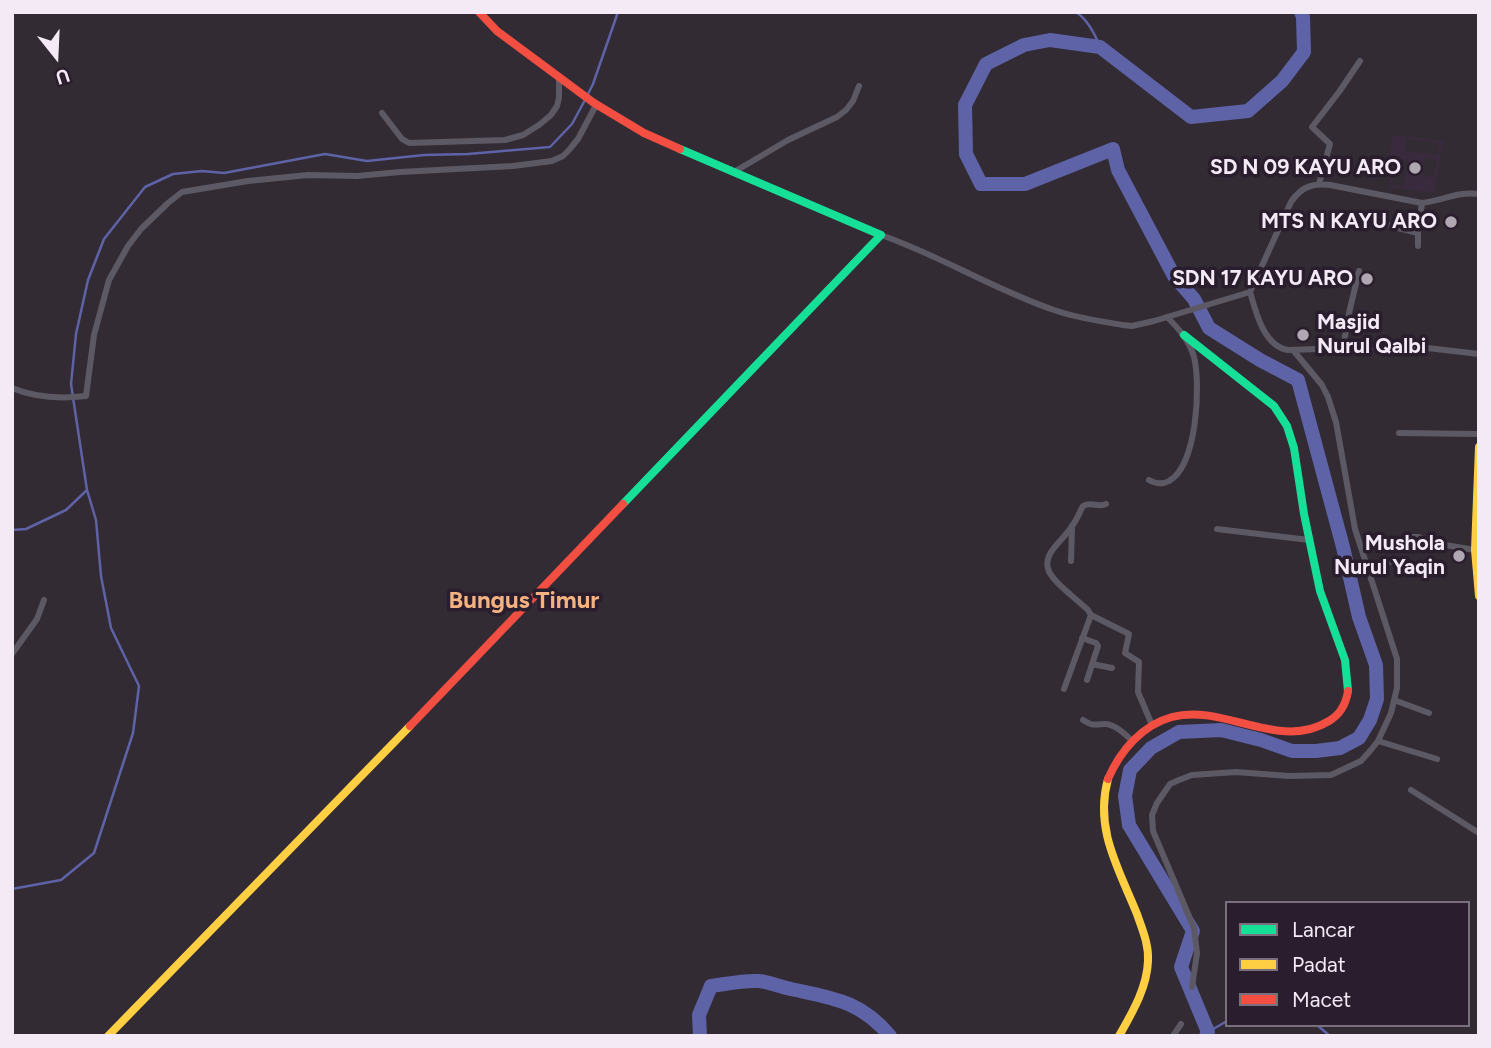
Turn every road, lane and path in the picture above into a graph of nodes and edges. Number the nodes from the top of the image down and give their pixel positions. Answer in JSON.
{"nodes":[{"id":1,"x":479,"y":12,"type":"edge"},
{"id":2,"x":1360,"y":61,"type":"dead end"},
{"id":3,"x":561,"y":79,"type":"junction"},
{"id":4,"x":859,"y":86,"type":"dead end"},
{"id":5,"x":595,"y":104,"type":"junction"},
{"id":6,"x":382,"y":113,"type":"dead end"},
{"id":7,"x":734,"y":172,"type":"junction"},
{"id":8,"x":1319,"y":184,"type":"junction"},
{"id":9,"x":1479,"y":194,"type":"edge"},
{"id":10,"x":1422,"y":203,"type":"junction"},
{"id":11,"x":1361,"y":215,"type":"dead end"},
{"id":12,"x":1418,"y":233,"type":"junction"},
{"id":13,"x":881,"y":235,"type":"junction"},
{"id":14,"x":1418,"y":246,"type":"dead end"},
{"id":15,"x":1359,"y":271,"type":"dead end"},
{"id":16,"x":1250,"y":292,"type":"junction"},
{"id":17,"x":1167,"y":317,"type":"junction"},
{"id":18,"x":1184,"y":335,"type":"junction"},
{"id":19,"x":1343,"y":347,"type":"junction"},
{"id":20,"x":1293,"y":350,"type":"junction"},
{"id":21,"x":1479,"y":354,"type":"edge"},
{"id":22,"x":12,"y":388,"type":"edge"},
{"id":23,"x":1399,"y":433,"type":"dead end"},
{"id":24,"x":1479,"y":434,"type":"edge"},
{"id":25,"x":1479,"y":447,"type":"edge"},
{"id":26,"x":1149,"y":480,"type":"dead end"},
{"id":27,"x":1106,"y":504,"type":"dead end"},
{"id":28,"x":1477,"y":525,"type":"edge"},
{"id":29,"x":1072,"y":528,"type":"junction"},
{"id":30,"x":1217,"y":529,"type":"dead end"},
{"id":31,"x":1409,"y":537,"type":"dead end"},
{"id":32,"x":1309,"y":540,"type":"junction"},
{"id":33,"x":1475,"y":550,"type":"junction"},
{"id":34,"x":1070,"y":561,"type":"dead end"},
{"id":35,"x":1403,"y":561,"type":"dead end"},
{"id":36,"x":1365,"y":564,"type":"junction"},
{"id":37,"x":1479,"y":596,"type":"edge"},
{"id":38,"x":44,"y":600,"type":"dead end"},
{"id":39,"x":1091,"y":615,"type":"junction"},
{"id":40,"x":1082,"y":638,"type":"junction"},
{"id":41,"x":12,"y":654,"type":"edge"},
{"id":42,"x":1092,"y":664,"type":"junction"},
{"id":43,"x":1112,"y":668,"type":"dead end"},
{"id":44,"x":1087,"y":680,"type":"dead end"},
{"id":45,"x":1064,"y":689,"type":"dead end"},
{"id":46,"x":1395,"y":701,"type":"junction"},
{"id":47,"x":1429,"y":713,"type":"dead end"},
{"id":48,"x":1083,"y":720,"type":"dead end"},
{"id":49,"x":1152,"y":726,"type":"junction"},
{"id":50,"x":1132,"y":740,"type":"junction"},
{"id":51,"x":1380,"y":742,"type":"junction"},
{"id":52,"x":1437,"y":759,"type":"dead end"},
{"id":53,"x":1411,"y":790,"type":"dead end"},
{"id":54,"x":1479,"y":834,"type":"edge"},
{"id":55,"x":1192,"y":987,"type":"dead end"},
{"id":56,"x":1181,"y":1024,"type":"dead end"},
{"id":57,"x":108,"y":1036,"type":"edge"},
{"id":58,"x":1119,"y":1036,"type":"edge"},
{"id":59,"x":1173,"y":1036,"type":"edge"}],
"edges":[{"from":1,"to":3,"type":"street"},
{"from":2,"to":8,"type":"street"},
{"from":3,"to":5,"type":"street"},
{"from":3,"to":6,"type":"street"},
{"from":4,"to":7,"type":"street"},
{"from":5,"to":7,"type":"street"},
{"from":5,"to":22,"type":"street"},
{"from":7,"to":13,"type":"street"},
{"from":8,"to":10,"type":"street"},
{"from":8,"to":16,"type":"street"},
{"from":9,"to":10,"type":"street"},
{"from":10,"to":12,"type":"street"},
{"from":11,"to":12,"type":"street"},
{"from":12,"to":14,"type":"street"},
{"from":13,"to":17,"type":"street"},
{"from":13,"to":57,"type":"street"},
{"from":15,"to":19,"type":"street"},
{"from":16,"to":17,"type":"street"},
{"from":16,"to":20,"type":"street"},
{"from":17,"to":18,"type":"street"},
{"from":18,"to":26,"type":"street"},
{"from":18,"to":32,"type":"street"},
{"from":19,"to":20,"type":"street"},
{"from":19,"to":21,"type":"street"},
{"from":20,"to":36,"type":"street"},
{"from":23,"to":24,"type":"street"},
{"from":25,"to":28,"type":"street"},
{"from":27,"to":29,"type":"street"},
{"from":28,"to":33,"type":"street"},
{"from":29,"to":34,"type":"street"},
{"from":29,"to":39,"type":"street"},
{"from":30,"to":32,"type":"street"},
{"from":31,"to":33,"type":"street"},
{"from":32,"to":49,"type":"street"},
{"from":33,"to":37,"type":"street"},
{"from":35,"to":36,"type":"street"},
{"from":36,"to":46,"type":"street"},
{"from":38,"to":41,"type":"street"},
{"from":39,"to":40,"type":"street"},
{"from":39,"to":49,"type":"street"},
{"from":40,"to":42,"type":"street"},
{"from":40,"to":45,"type":"street"},
{"from":42,"to":43,"type":"street"},
{"from":42,"to":44,"type":"street"},
{"from":46,"to":47,"type":"street"},
{"from":46,"to":51,"type":"street"},
{"from":48,"to":50,"type":"street"},
{"from":49,"to":50,"type":"street"},
{"from":50,"to":58,"type":"street"},
{"from":51,"to":52,"type":"street"},
{"from":51,"to":55,"type":"street"},
{"from":53,"to":54,"type":"street"},
{"from":56,"to":59,"type":"street"}]}
